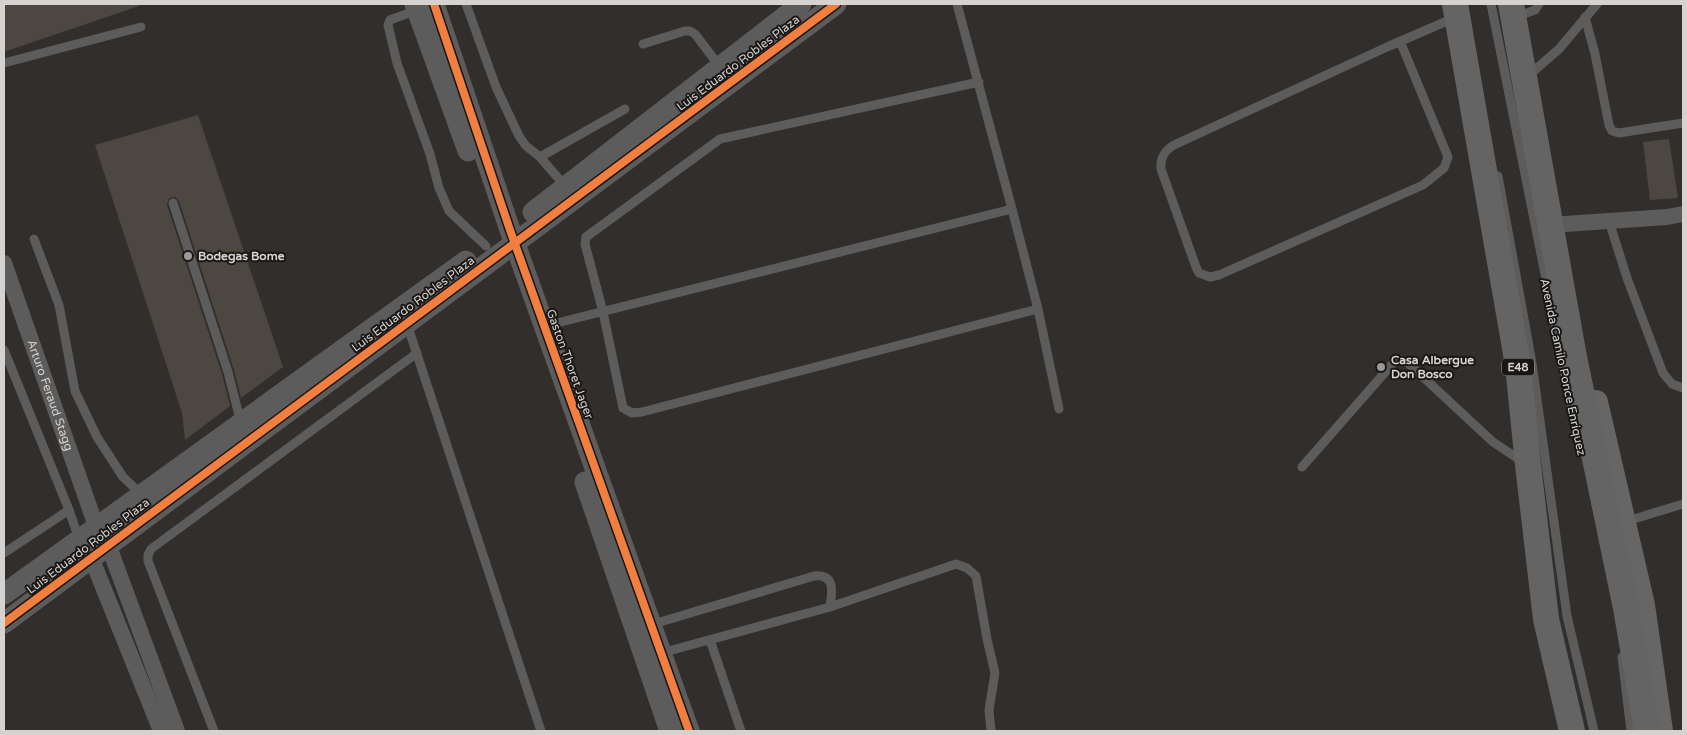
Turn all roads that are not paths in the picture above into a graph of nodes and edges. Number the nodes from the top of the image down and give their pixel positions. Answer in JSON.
{"nodes":[{"id":1,"x":466,"y":4,"type":"edge"},
{"id":2,"x":801,"y":4,"type":"edge"},
{"id":3,"x":836,"y":4,"type":"edge"},
{"id":4,"x":957,"y":4,"type":"edge"},
{"id":5,"x":1491,"y":4,"type":"edge"},
{"id":6,"x":1539,"y":4,"type":"edge"},
{"id":7,"x":1597,"y":4,"type":"edge"},
{"id":8,"x":422,"y":6,"type":"edge"},
{"id":9,"x":1456,"y":10,"type":"edge"},
{"id":10,"x":1512,"y":11,"type":"edge"},
{"id":11,"x":1585,"y":17,"type":"junction"},
{"id":12,"x":141,"y":27,"type":"dead end"},
{"id":13,"x":1400,"y":41,"type":"junction"},
{"id":14,"x":643,"y":44,"type":"dead end"},
{"id":15,"x":4,"y":63,"type":"edge"},
{"id":16,"x":720,"y":67,"type":"junction"},
{"id":17,"x":1525,"y":79,"type":"junction"},
{"id":18,"x":979,"y":82,"type":"junction"},
{"id":19,"x":625,"y":109,"type":"dead end"},
{"id":20,"x":1683,"y":123,"type":"edge"},
{"id":21,"x":540,"y":157,"type":"junction"},
{"id":22,"x":1496,"y":166,"type":"dead end"},
{"id":23,"x":566,"y":186,"type":"junction"},
{"id":24,"x":173,"y":203,"type":"dead end"},
{"id":25,"x":1012,"y":209,"type":"junction"},
{"id":26,"x":1683,"y":214,"type":"edge"},
{"id":27,"x":1609,"y":221,"type":"junction"},
{"id":28,"x":1550,"y":225,"type":"junction"},
{"id":29,"x":34,"y":238,"type":"dead end"},
{"id":30,"x":503,"y":241,"type":"junction"},
{"id":31,"x":4,"y":263,"type":"edge"},
{"id":32,"x":1038,"y":309,"type":"junction"},
{"id":33,"x":603,"y":312,"type":"junction"},
{"id":34,"x":406,"y":323,"type":"junction"},
{"id":35,"x":544,"y":326,"type":"junction"},
{"id":36,"x":4,"y":350,"type":"edge"},
{"id":37,"x":417,"y":353,"type":"junction"},
{"id":38,"x":1683,"y":388,"type":"edge"},
{"id":39,"x":1059,"y":409,"type":"dead end"},
{"id":40,"x":1575,"y":427,"type":"dead end"},
{"id":41,"x":245,"y":431,"type":"junction"},
{"id":42,"x":1528,"y":465,"type":"junction"},
{"id":43,"x":1302,"y":467,"type":"dead end"},
{"id":44,"x":141,"y":494,"type":"junction"},
{"id":45,"x":1683,"y":504,"type":"edge"},
{"id":46,"x":69,"y":510,"type":"junction"},
{"id":47,"x":1624,"y":522,"type":"junction"},
{"id":48,"x":96,"y":526,"type":"junction"},
{"id":49,"x":79,"y":539,"type":"junction"},
{"id":50,"x":108,"y":544,"type":"junction"},
{"id":51,"x":4,"y":553,"type":"edge"},
{"id":52,"x":91,"y":557,"type":"junction"},
{"id":53,"x":4,"y":594,"type":"edge"},
{"id":54,"x":830,"y":607,"type":"junction"},
{"id":55,"x":4,"y":623,"type":"edge"},
{"id":56,"x":643,"y":627,"type":"junction"},
{"id":57,"x":710,"y":640,"type":"junction"},
{"id":58,"x":1620,"y":646,"type":"dead end"},
{"id":59,"x":652,"y":656,"type":"junction"},
{"id":60,"x":161,"y":731,"type":"edge"},
{"id":61,"x":177,"y":731,"type":"edge"},
{"id":62,"x":214,"y":731,"type":"edge"},
{"id":63,"x":541,"y":731,"type":"edge"},
{"id":64,"x":670,"y":731,"type":"edge"},
{"id":65,"x":689,"y":731,"type":"edge"},
{"id":66,"x":741,"y":731,"type":"edge"},
{"id":67,"x":991,"y":731,"type":"edge"},
{"id":68,"x":1572,"y":731,"type":"edge"},
{"id":69,"x":1594,"y":731,"type":"edge"},
{"id":70,"x":1631,"y":731,"type":"edge"},
{"id":71,"x":1647,"y":731,"type":"edge"},
{"id":72,"x":1661,"y":731,"type":"edge"}],
"edges":[{"from":1,"to":21,"type":"lane"},
{"from":2,"to":16,"type":"street","name":"Luis Eduardo Robles Plaza"},
{"from":3,"to":30,"type":"street","name":"Luis Eduardo Robles Plaza"},
{"from":4,"to":18,"type":"lane"},
{"from":5,"to":40,"type":"lane","name":"Avenida Camilo Ponce Enríquez"},
{"from":6,"to":10,"type":"lane"},
{"from":7,"to":11,"type":"lane"},
{"from":8,"to":30,"type":"street","name":"Gaston Thoret Jager"},
{"from":8,"to":30,"type":"lane"},
{"from":9,"to":13,"type":"lane"},
{"from":9,"to":42,"type":"main road","number":"E48"},
{"from":10,"to":17,"type":"main road","name":"Avenida Camilo Ponce Enríquez"},
{"from":11,"to":17,"type":"lane"},
{"from":11,"to":20,"type":"lane"},
{"from":12,"to":15,"type":"lane"},
{"from":13,"to":13,"type":"lane"},
{"from":14,"to":16,"type":"lane"},
{"from":16,"to":23,"type":"street","name":"Luis Eduardo Robles Plaza"},
{"from":17,"to":28,"type":"main road","name":"Avenida Camilo Ponce Enríquez"},
{"from":18,"to":25,"type":"lane"},
{"from":18,"to":33,"type":"lane"},
{"from":19,"to":21,"type":"lane"},
{"from":21,"to":23,"type":"lane"},
{"from":22,"to":69,"type":"lane"},
{"from":23,"to":30,"type":"street","name":"Luis Eduardo Robles Plaza"},
{"from":24,"to":41,"type":"lane"},
{"from":25,"to":32,"type":"lane"},
{"from":25,"to":33,"type":"lane"},
{"from":26,"to":27,"type":"street"},
{"from":27,"to":28,"type":"street"},
{"from":27,"to":38,"type":"lane"},
{"from":28,"to":47,"type":"main road","name":"Avenida Camilo Ponce Enríquez"},
{"from":28,"to":71,"type":"main road","name":"Avenida Camilo Ponce Enríquez"},
{"from":29,"to":44,"type":"lane"},
{"from":30,"to":34,"type":"street","name":"Luis Eduardo Robles Plaza"},
{"from":30,"to":35,"type":"street","name":"Gaston Thoret Jager"},
{"from":30,"to":41,"type":"street","name":"Luis Eduardo Robles Plaza"},
{"from":30,"to":56,"type":"street","name":"Gaston Thoret Jager"},
{"from":31,"to":48,"type":"street","name":"Arturo Feraud Stagg"},
{"from":32,"to":33,"type":"lane"},
{"from":32,"to":39,"type":"lane"},
{"from":33,"to":35,"type":"lane"},
{"from":34,"to":37,"type":"lane"},
{"from":34,"to":41,"type":"street","name":"Luis Eduardo Robles Plaza"},
{"from":35,"to":56,"type":"street","name":"Gaston Thoret Jager"},
{"from":36,"to":46,"type":"lane"},
{"from":37,"to":62,"type":"lane"},
{"from":37,"to":63,"type":"lane"},
{"from":41,"to":44,"type":"street","name":"Luis Eduardo Robles Plaza"},
{"from":41,"to":50,"type":"street","name":"Luis Eduardo Robles Plaza"},
{"from":42,"to":43,"type":"lane"},
{"from":42,"to":68,"type":"main road","number":"E48"},
{"from":44,"to":48,"type":"street","name":"Luis Eduardo Robles Plaza"},
{"from":45,"to":47,"type":"lane"},
{"from":46,"to":49,"type":"lane"},
{"from":46,"to":51,"type":"lane"},
{"from":47,"to":72,"type":"main road","name":"Avenida Camilo Ponce Enríquez"},
{"from":48,"to":49,"type":"street","name":"Luis Eduardo Robles Plaza"},
{"from":49,"to":53,"type":"street","name":"Luis Eduardo Robles Plaza"},
{"from":50,"to":52,"type":"street","name":"Luis Eduardo Robles Plaza"},
{"from":50,"to":61,"type":"street"},
{"from":52,"to":55,"type":"street","name":"Luis Eduardo Robles Plaza"},
{"from":52,"to":60,"type":"street"},
{"from":54,"to":56,"type":"lane"},
{"from":54,"to":57,"type":"lane"},
{"from":54,"to":67,"type":"lane"},
{"from":56,"to":59,"type":"street","name":"Gaston Thoret Jager"},
{"from":57,"to":59,"type":"lane"},
{"from":57,"to":66,"type":"lane"},
{"from":58,"to":70,"type":"lane"},
{"from":59,"to":64,"type":"street","name":"Gaston Thoret Jager"},
{"from":59,"to":65,"type":"street","name":"Gaston Thoret Jager"}]}
